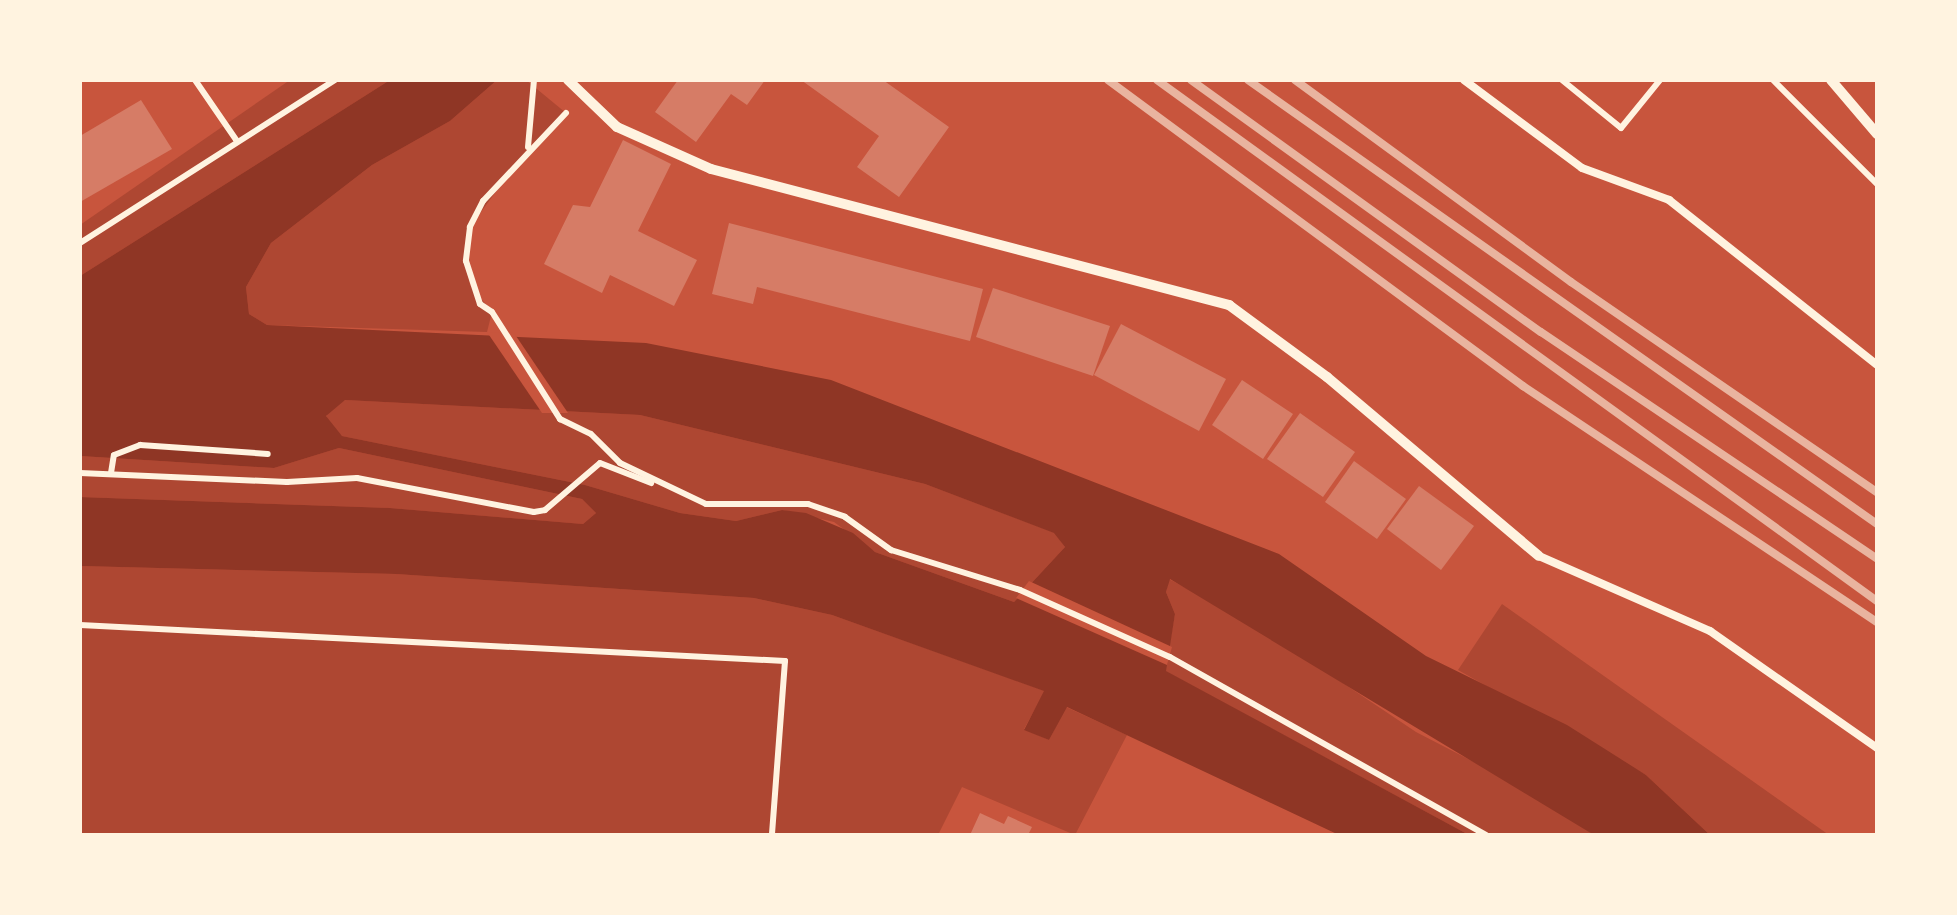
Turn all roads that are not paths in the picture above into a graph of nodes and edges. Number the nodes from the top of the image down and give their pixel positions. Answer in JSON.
{"nodes":[{"id":1,"x":568,"y":80,"type":"edge"},
{"id":2,"x":1464,"y":80,"type":"edge"},
{"id":3,"x":1831,"y":80,"type":"edge"},
{"id":4,"x":1877,"y":134,"type":"edge"},
{"id":5,"x":1877,"y":364,"type":"edge"},
{"id":6,"x":1538,"y":556,"type":"joint"},
{"id":7,"x":1877,"y":748,"type":"edge"}],
"edges":[{"from":1,"to":6,"type":"street"},
{"from":2,"to":5,"type":"lane"},
{"from":3,"to":4,"type":"street"},
{"from":6,"to":7,"type":"lane"}]}
